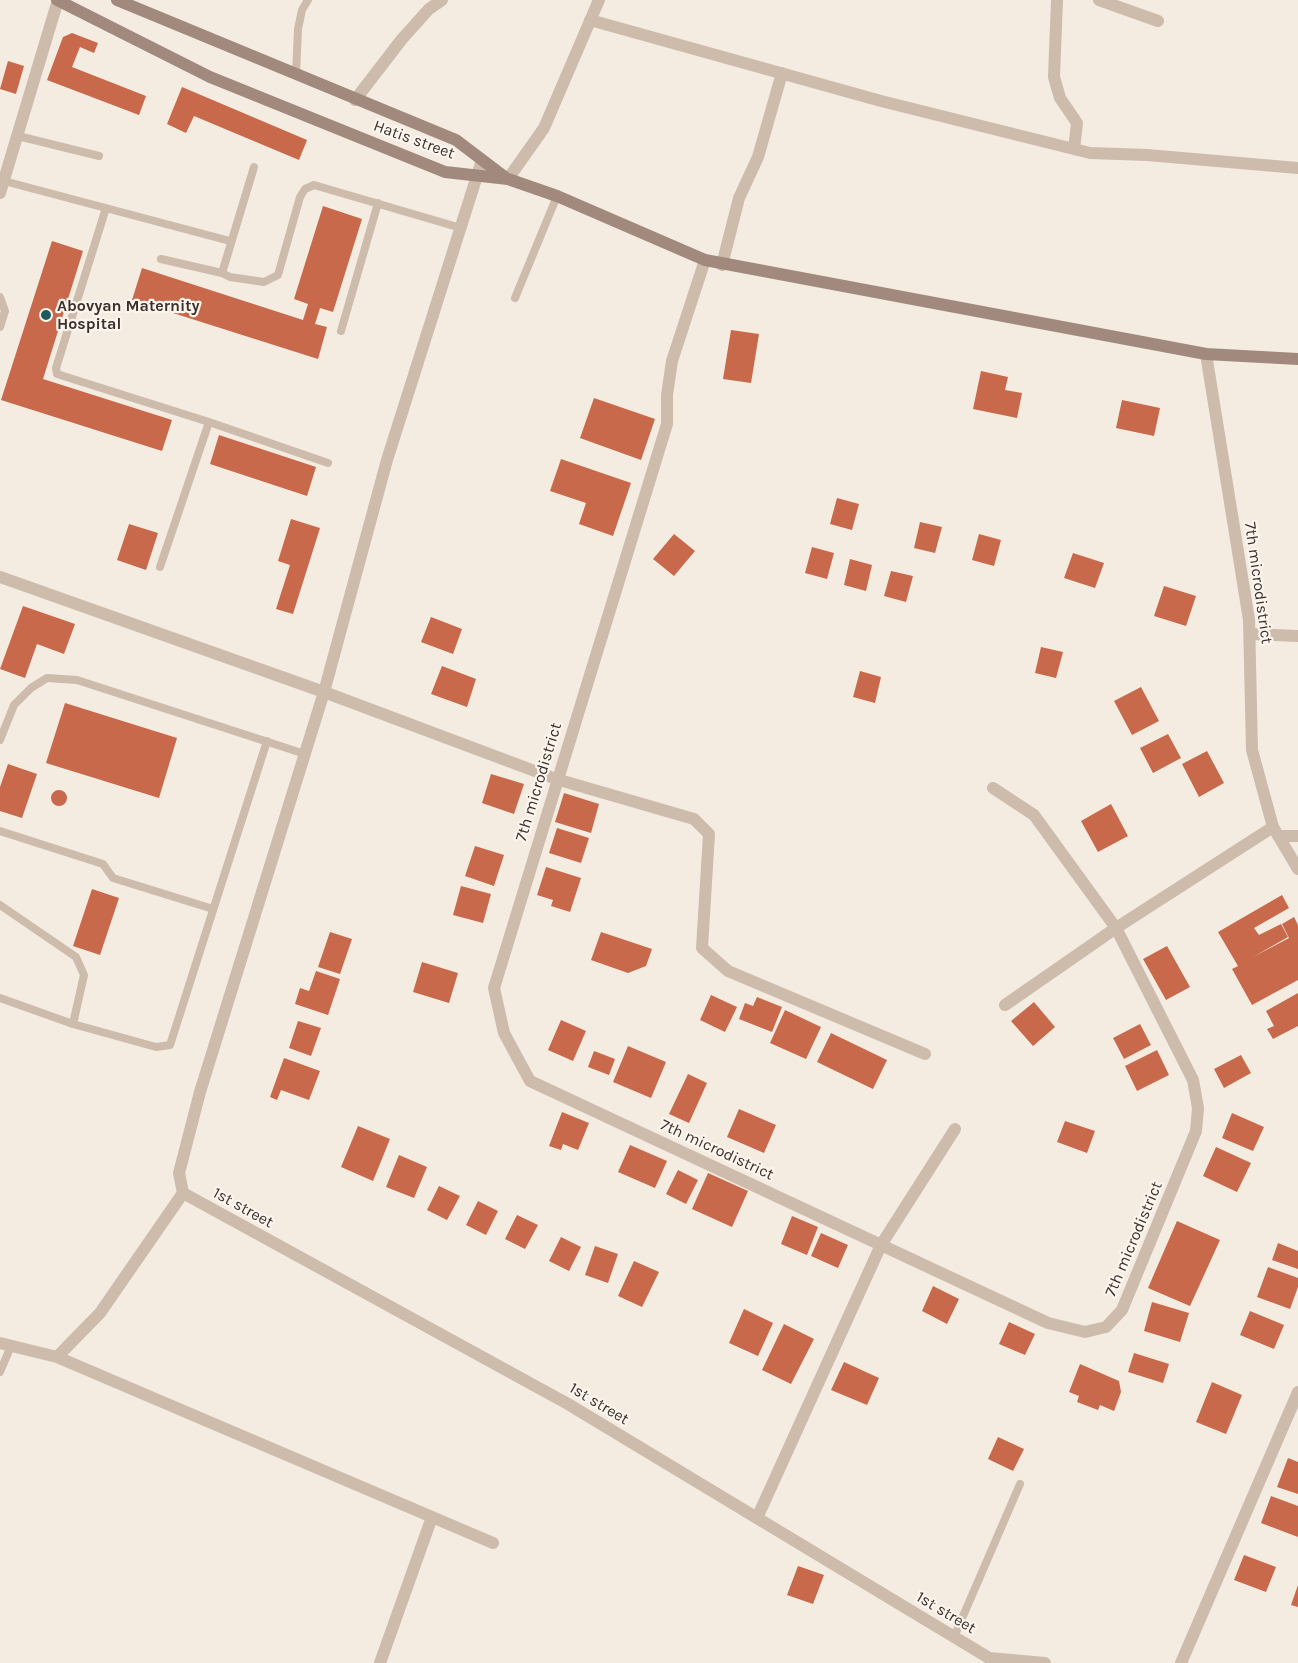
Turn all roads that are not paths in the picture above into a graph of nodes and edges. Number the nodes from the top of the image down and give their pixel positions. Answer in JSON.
{"nodes":[{"id":1,"x":58,"y":0,"type":"edge"},
{"id":2,"x":117,"y":0,"type":"edge"},
{"id":3,"x":308,"y":0,"type":"edge"},
{"id":4,"x":442,"y":0,"type":"edge"},
{"id":5,"x":599,"y":0,"type":"edge"},
{"id":6,"x":1057,"y":0,"type":"edge"},
{"id":7,"x":1099,"y":0,"type":"edge"},
{"id":8,"x":590,"y":20,"type":"junction"},
{"id":9,"x":1158,"y":21,"type":"dead end"},
{"id":10,"x":782,"y":73,"type":"junction"},
{"id":11,"x":296,"y":74,"type":"junction"},
{"id":12,"x":355,"y":100,"type":"junction"},
{"id":13,"x":18,"y":136,"type":"junction"},
{"id":14,"x":1074,"y":148,"type":"junction"},
{"id":15,"x":99,"y":156,"type":"dead end"},
{"id":16,"x":482,"y":160,"type":"junction"},
{"id":17,"x":254,"y":167,"type":"dead end"},
{"id":18,"x":1298,"y":168,"type":"edge"},
{"id":19,"x":478,"y":176,"type":"junction"},
{"id":20,"x":508,"y":179,"type":"junction"},
{"id":21,"x":2,"y":187,"type":"edge"},
{"id":22,"x":557,"y":196,"type":"junction"},
{"id":23,"x":378,"y":203,"type":"junction"},
{"id":24,"x":106,"y":208,"type":"junction"},
{"id":25,"x":461,"y":228,"type":"junction"},
{"id":26,"x":230,"y":241,"type":"junction"},
{"id":27,"x":161,"y":259,"type":"dead end"},
{"id":28,"x":705,"y":260,"type":"junction"},
{"id":29,"x":722,"y":265,"type":"junction"},
{"id":30,"x":222,"y":274,"type":"junction"},
{"id":31,"x":0,"y":296,"type":"edge"},
{"id":32,"x":515,"y":298,"type":"dead end"},
{"id":33,"x":0,"y":328,"type":"edge"},
{"id":34,"x":341,"y":331,"type":"dead end"},
{"id":35,"x":1206,"y":354,"type":"junction"},
{"id":36,"x":1298,"y":359,"type":"edge"},
{"id":37,"x":209,"y":422,"type":"junction"},
{"id":38,"x":328,"y":463,"type":"dead end"},
{"id":39,"x":160,"y":567,"type":"dead end"},
{"id":40,"x":0,"y":577,"type":"edge"},
{"id":41,"x":1251,"y":634,"type":"junction"},
{"id":42,"x":1298,"y":636,"type":"edge"},
{"id":43,"x":324,"y":692,"type":"junction"},
{"id":44,"x":0,"y":740,"type":"edge"},
{"id":45,"x":267,"y":741,"type":"junction"},
{"id":46,"x":305,"y":754,"type":"junction"},
{"id":47,"x":556,"y":779,"type":"junction"},
{"id":48,"x":993,"y":788,"type":"dead end"},
{"id":49,"x":0,"y":831,"type":"edge"},
{"id":50,"x":1276,"y":831,"type":"junction"},
{"id":51,"x":1298,"y":836,"type":"edge"},
{"id":52,"x":1298,"y":869,"type":"edge"},
{"id":53,"x":0,"y":905,"type":"edge"},
{"id":54,"x":213,"y":909,"type":"junction"},
{"id":55,"x":1116,"y":928,"type":"junction"},
{"id":56,"x":0,"y":998,"type":"edge"},
{"id":57,"x":1005,"y":1005,"type":"dead end"},
{"id":58,"x":73,"y":1024,"type":"junction"},
{"id":59,"x":925,"y":1054,"type":"dead end"},
{"id":60,"x":955,"y":1129,"type":"dead end"},
{"id":61,"x":183,"y":1193,"type":"junction"},
{"id":62,"x":881,"y":1245,"type":"junction"},
{"id":63,"x":6,"y":1344,"type":"edge"},
{"id":64,"x":56,"y":1357,"type":"junction"},
{"id":65,"x":0,"y":1372,"type":"edge"},
{"id":66,"x":1298,"y":1392,"type":"edge"},
{"id":67,"x":1020,"y":1484,"type":"dead end"},
{"id":68,"x":432,"y":1517,"type":"junction"},
{"id":69,"x":756,"y":1518,"type":"junction"},
{"id":70,"x":493,"y":1543,"type":"dead end"},
{"id":71,"x":954,"y":1636,"type":"junction"},
{"id":72,"x":380,"y":1663,"type":"edge"},
{"id":73,"x":1045,"y":1663,"type":"edge"},
{"id":74,"x":1181,"y":1663,"type":"edge"}],
"edges":[{"from":1,"to":13,"type":"street"},
{"from":1,"to":19,"type":"main road","name":"Hatis street"},
{"from":2,"to":11,"type":"main road","name":"Hatis street"},
{"from":3,"to":11,"type":"lane"},
{"from":4,"to":12,"type":"street"},
{"from":5,"to":8,"type":"street"},
{"from":6,"to":14,"type":"street"},
{"from":7,"to":9,"type":"street"},
{"from":8,"to":10,"type":"street"},
{"from":8,"to":20,"type":"street"},
{"from":10,"to":14,"type":"street"},
{"from":10,"to":29,"type":"street"},
{"from":11,"to":12,"type":"main road","name":"Hatis street"},
{"from":12,"to":16,"type":"main road","name":"Hatis street"},
{"from":13,"to":15,"type":"lane"},
{"from":13,"to":21,"type":"street"},
{"from":14,"to":18,"type":"street"},
{"from":16,"to":19,"type":"street"},
{"from":16,"to":20,"type":"main road","name":"Hatis street"},
{"from":17,"to":26,"type":"lane"},
{"from":19,"to":20,"type":"main road","name":"Hatis street"},
{"from":19,"to":25,"type":"street"},
{"from":20,"to":22,"type":"main road"},
{"from":21,"to":24,"type":"lane"},
{"from":22,"to":28,"type":"main road"},
{"from":22,"to":32,"type":"lane"},
{"from":23,"to":25,"type":"lane"},
{"from":23,"to":30,"type":"lane"},
{"from":23,"to":34,"type":"lane"},
{"from":24,"to":26,"type":"lane"},
{"from":24,"to":37,"type":"lane"},
{"from":25,"to":43,"type":"street"},
{"from":26,"to":30,"type":"lane"},
{"from":27,"to":30,"type":"lane"},
{"from":28,"to":29,"type":"main road"},
{"from":28,"to":47,"type":"street","name":"7th microdistrict"},
{"from":29,"to":35,"type":"main road"},
{"from":31,"to":33,"type":"lane"},
{"from":35,"to":36,"type":"main road"},
{"from":35,"to":41,"type":"street","name":"7th microdistrict"},
{"from":37,"to":38,"type":"lane"},
{"from":37,"to":39,"type":"lane"},
{"from":40,"to":43,"type":"street"},
{"from":41,"to":42,"type":"street"},
{"from":41,"to":50,"type":"street","name":"7th microdistrict"},
{"from":43,"to":46,"type":"street"},
{"from":43,"to":47,"type":"street"},
{"from":44,"to":45,"type":"lane"},
{"from":45,"to":46,"type":"lane"},
{"from":45,"to":54,"type":"lane"},
{"from":46,"to":61,"type":"street"},
{"from":47,"to":59,"type":"street"},
{"from":47,"to":62,"type":"street","name":"7th microdistrict"},
{"from":48,"to":55,"type":"street","name":"7th microdistrict"},
{"from":49,"to":54,"type":"lane"},
{"from":50,"to":51,"type":"street"},
{"from":50,"to":52,"type":"street","name":"7th microdistrict"},
{"from":50,"to":55,"type":"street"},
{"from":53,"to":58,"type":"lane"},
{"from":54,"to":58,"type":"lane"},
{"from":55,"to":57,"type":"street"},
{"from":55,"to":62,"type":"street","name":"7th microdistrict"},
{"from":56,"to":58,"type":"lane"},
{"from":60,"to":62,"type":"street"},
{"from":61,"to":64,"type":"street"},
{"from":61,"to":69,"type":"street","name":"1st street"},
{"from":62,"to":69,"type":"street"},
{"from":63,"to":64,"type":"street"},
{"from":63,"to":65,"type":"lane"},
{"from":64,"to":68,"type":"street"},
{"from":66,"to":74,"type":"street"},
{"from":67,"to":71,"type":"lane"},
{"from":68,"to":70,"type":"street"},
{"from":68,"to":72,"type":"street"},
{"from":69,"to":71,"type":"street","name":"1st street"},
{"from":71,"to":73,"type":"street","name":"1st street"}]}
